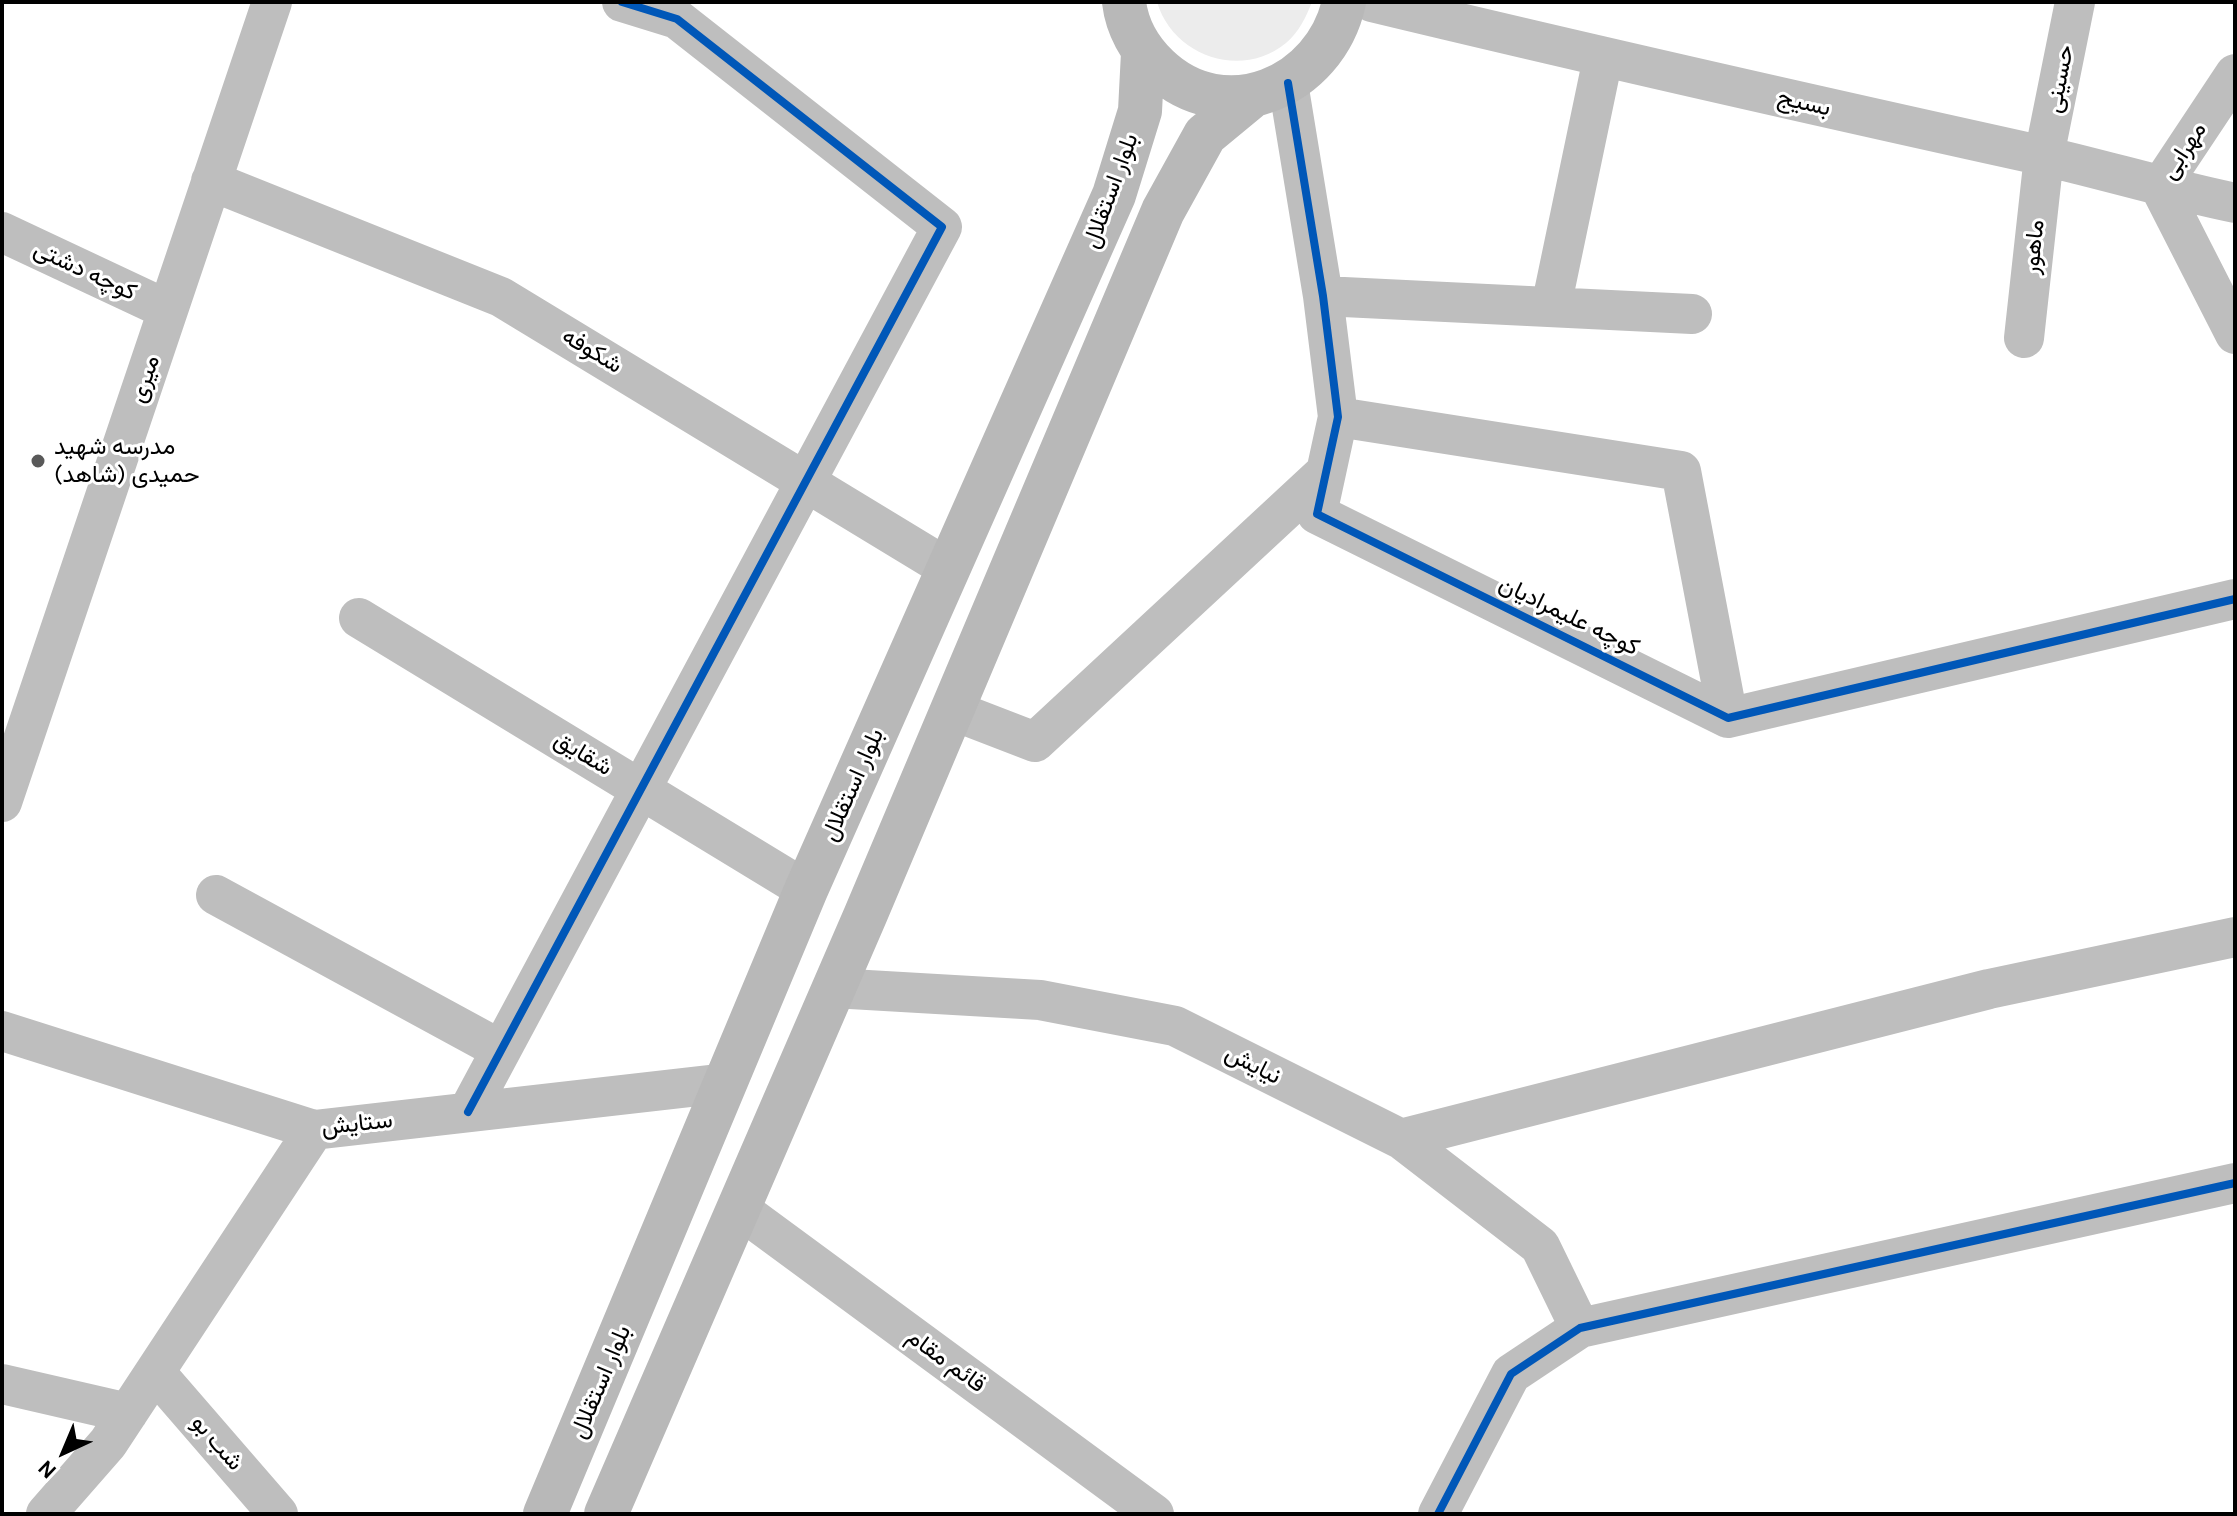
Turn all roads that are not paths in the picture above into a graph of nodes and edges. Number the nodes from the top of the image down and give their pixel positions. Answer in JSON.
{"nodes":[{"id":1,"x":272,"y":2,"type":"edge"},
{"id":2,"x":622,"y":2,"type":"edge"},
{"id":3,"x":1124,"y":2,"type":"edge"},
{"id":4,"x":1344,"y":2,"type":"edge"},
{"id":5,"x":1372,"y":2,"type":"edge"},
{"id":6,"x":2075,"y":2,"type":"edge"},
{"id":7,"x":1143,"y":53,"type":"junction"},
{"id":8,"x":1603,"y":58,"type":"junction"},
{"id":9,"x":2235,"y":74,"type":"edge"},
{"id":10,"x":1269,"y":90,"type":"junction"},
{"id":11,"x":2044,"y":156,"type":"junction"},
{"id":12,"x":211,"y":181,"type":"junction"},
{"id":13,"x":2160,"y":187,"type":"junction"},
{"id":14,"x":2235,"y":203,"type":"edge"},
{"id":15,"x":2,"y":232,"type":"edge"},
{"id":16,"x":1323,"y":296,"type":"junction"},
{"id":17,"x":1551,"y":307,"type":"junction"},
{"id":18,"x":168,"y":310,"type":"junction"},
{"id":19,"x":1692,"y":314,"type":"dead end"},
{"id":20,"x":2235,"y":334,"type":"edge"},
{"id":21,"x":2024,"y":338,"type":"dead end"},
{"id":22,"x":1338,"y":417,"type":"junction"},
{"id":23,"x":1326,"y":472,"type":"junction"},
{"id":24,"x":806,"y":481,"type":"junction"},
{"id":25,"x":949,"y":569,"type":"junction"},
{"id":26,"x":2235,"y":599,"type":"edge"},
{"id":27,"x":359,"y":618,"type":"dead end"},
{"id":28,"x":952,"y":710,"type":"junction"},
{"id":29,"x":1728,"y":718,"type":"junction"},
{"id":30,"x":641,"y":789,"type":"junction"},
{"id":31,"x":2,"y":802,"type":"edge"},
{"id":32,"x":806,"y":890,"type":"junction"},
{"id":33,"x":216,"y":895,"type":"dead end"},
{"id":34,"x":2235,"y":937,"type":"edge"},
{"id":35,"x":833,"y":988,"type":"junction"},
{"id":36,"x":2,"y":1031,"type":"edge"},
{"id":37,"x":501,"y":1050,"type":"junction"},
{"id":38,"x":726,"y":1083,"type":"junction"},
{"id":39,"x":468,"y":1112,"type":"junction"},
{"id":40,"x":314,"y":1130,"type":"junction"},
{"id":41,"x":1401,"y":1139,"type":"junction"},
{"id":42,"x":2235,"y":1183,"type":"edge"},
{"id":43,"x":738,"y":1208,"type":"junction"},
{"id":44,"x":1580,"y":1328,"type":"junction"},
{"id":45,"x":155,"y":1372,"type":"junction"},
{"id":46,"x":2,"y":1384,"type":"edge"},
{"id":47,"x":128,"y":1413,"type":"junction"},
{"id":48,"x":46,"y":1514,"type":"edge"},
{"id":49,"x":278,"y":1514,"type":"edge"},
{"id":50,"x":545,"y":1514,"type":"edge"},
{"id":51,"x":606,"y":1514,"type":"edge"},
{"id":52,"x":1154,"y":1514,"type":"edge"},
{"id":53,"x":1438,"y":1514,"type":"edge"}],
"edges":[{"from":1,"to":12,"type":"street","name":"میری"},
{"from":2,"to":24,"type":"street"},
{"from":3,"to":7,"type":"main road"},
{"from":4,"to":10,"type":"main road"},
{"from":5,"to":8,"type":"street","name":"بسیج"},
{"from":6,"to":11,"type":"street","name":"حسینی"},
{"from":7,"to":10,"type":"main road"},
{"from":7,"to":25,"type":"main road","name":"بلوار استقلال"},
{"from":8,"to":11,"type":"street","name":"بسیج"},
{"from":8,"to":17,"type":"street"},
{"from":9,"to":13,"type":"street","name":"مهرابی"},
{"from":10,"to":16,"type":"street","name":"کوچه علیمرادیان"},
{"from":10,"to":28,"type":"main road"},
{"from":11,"to":13,"type":"street","name":"بسیج"},
{"from":11,"to":21,"type":"street","name":"ماهور"},
{"from":12,"to":18,"type":"street","name":"میری"},
{"from":12,"to":24,"type":"street","name":"شکوفه"},
{"from":13,"to":14,"type":"street","name":"بسیج"},
{"from":13,"to":20,"type":"street"},
{"from":15,"to":18,"type":"street","name":"کوچه دشتی"},
{"from":16,"to":17,"type":"street"},
{"from":16,"to":22,"type":"street","name":"کوچه علیمرادیان"},
{"from":17,"to":19,"type":"street"},
{"from":18,"to":31,"type":"street","name":"میری"},
{"from":22,"to":23,"type":"street","name":"کوچه علیمرادیان"},
{"from":22,"to":29,"type":"street"},
{"from":23,"to":28,"type":"street"},
{"from":23,"to":29,"type":"street","name":"کوچه علیمرادیان"},
{"from":24,"to":25,"type":"street","name":"شکوفه"},
{"from":24,"to":30,"type":"street"},
{"from":25,"to":32,"type":"main road","name":"بلوار استقلال"},
{"from":26,"to":29,"type":"street"},
{"from":27,"to":30,"type":"street","name":"شقایق"},
{"from":28,"to":35,"type":"main road"},
{"from":30,"to":32,"type":"street","name":"شقایق"},
{"from":30,"to":37,"type":"street"},
{"from":32,"to":38,"type":"main road","name":"بلوار استقلال"},
{"from":33,"to":37,"type":"street"},
{"from":34,"to":41,"type":"street"},
{"from":35,"to":41,"type":"street","name":"نیایش"},
{"from":35,"to":43,"type":"main road"},
{"from":36,"to":40,"type":"street","name":"ستایش"},
{"from":37,"to":39,"type":"street"},
{"from":38,"to":39,"type":"street","name":"ستایش"},
{"from":38,"to":50,"type":"main road","name":"بلوار استقلال"},
{"from":39,"to":40,"type":"street","name":"ستایش"},
{"from":40,"to":45,"type":"street"},
{"from":41,"to":44,"type":"street","name":"نیایش"},
{"from":42,"to":44,"type":"street"},
{"from":43,"to":51,"type":"main road"},
{"from":43,"to":52,"type":"street","name":"قائم مقام"},
{"from":44,"to":53,"type":"street"},
{"from":45,"to":47,"type":"street"},
{"from":45,"to":49,"type":"street","name":"شب بو"},
{"from":46,"to":47,"type":"street"},
{"from":47,"to":48,"type":"street"}]}
